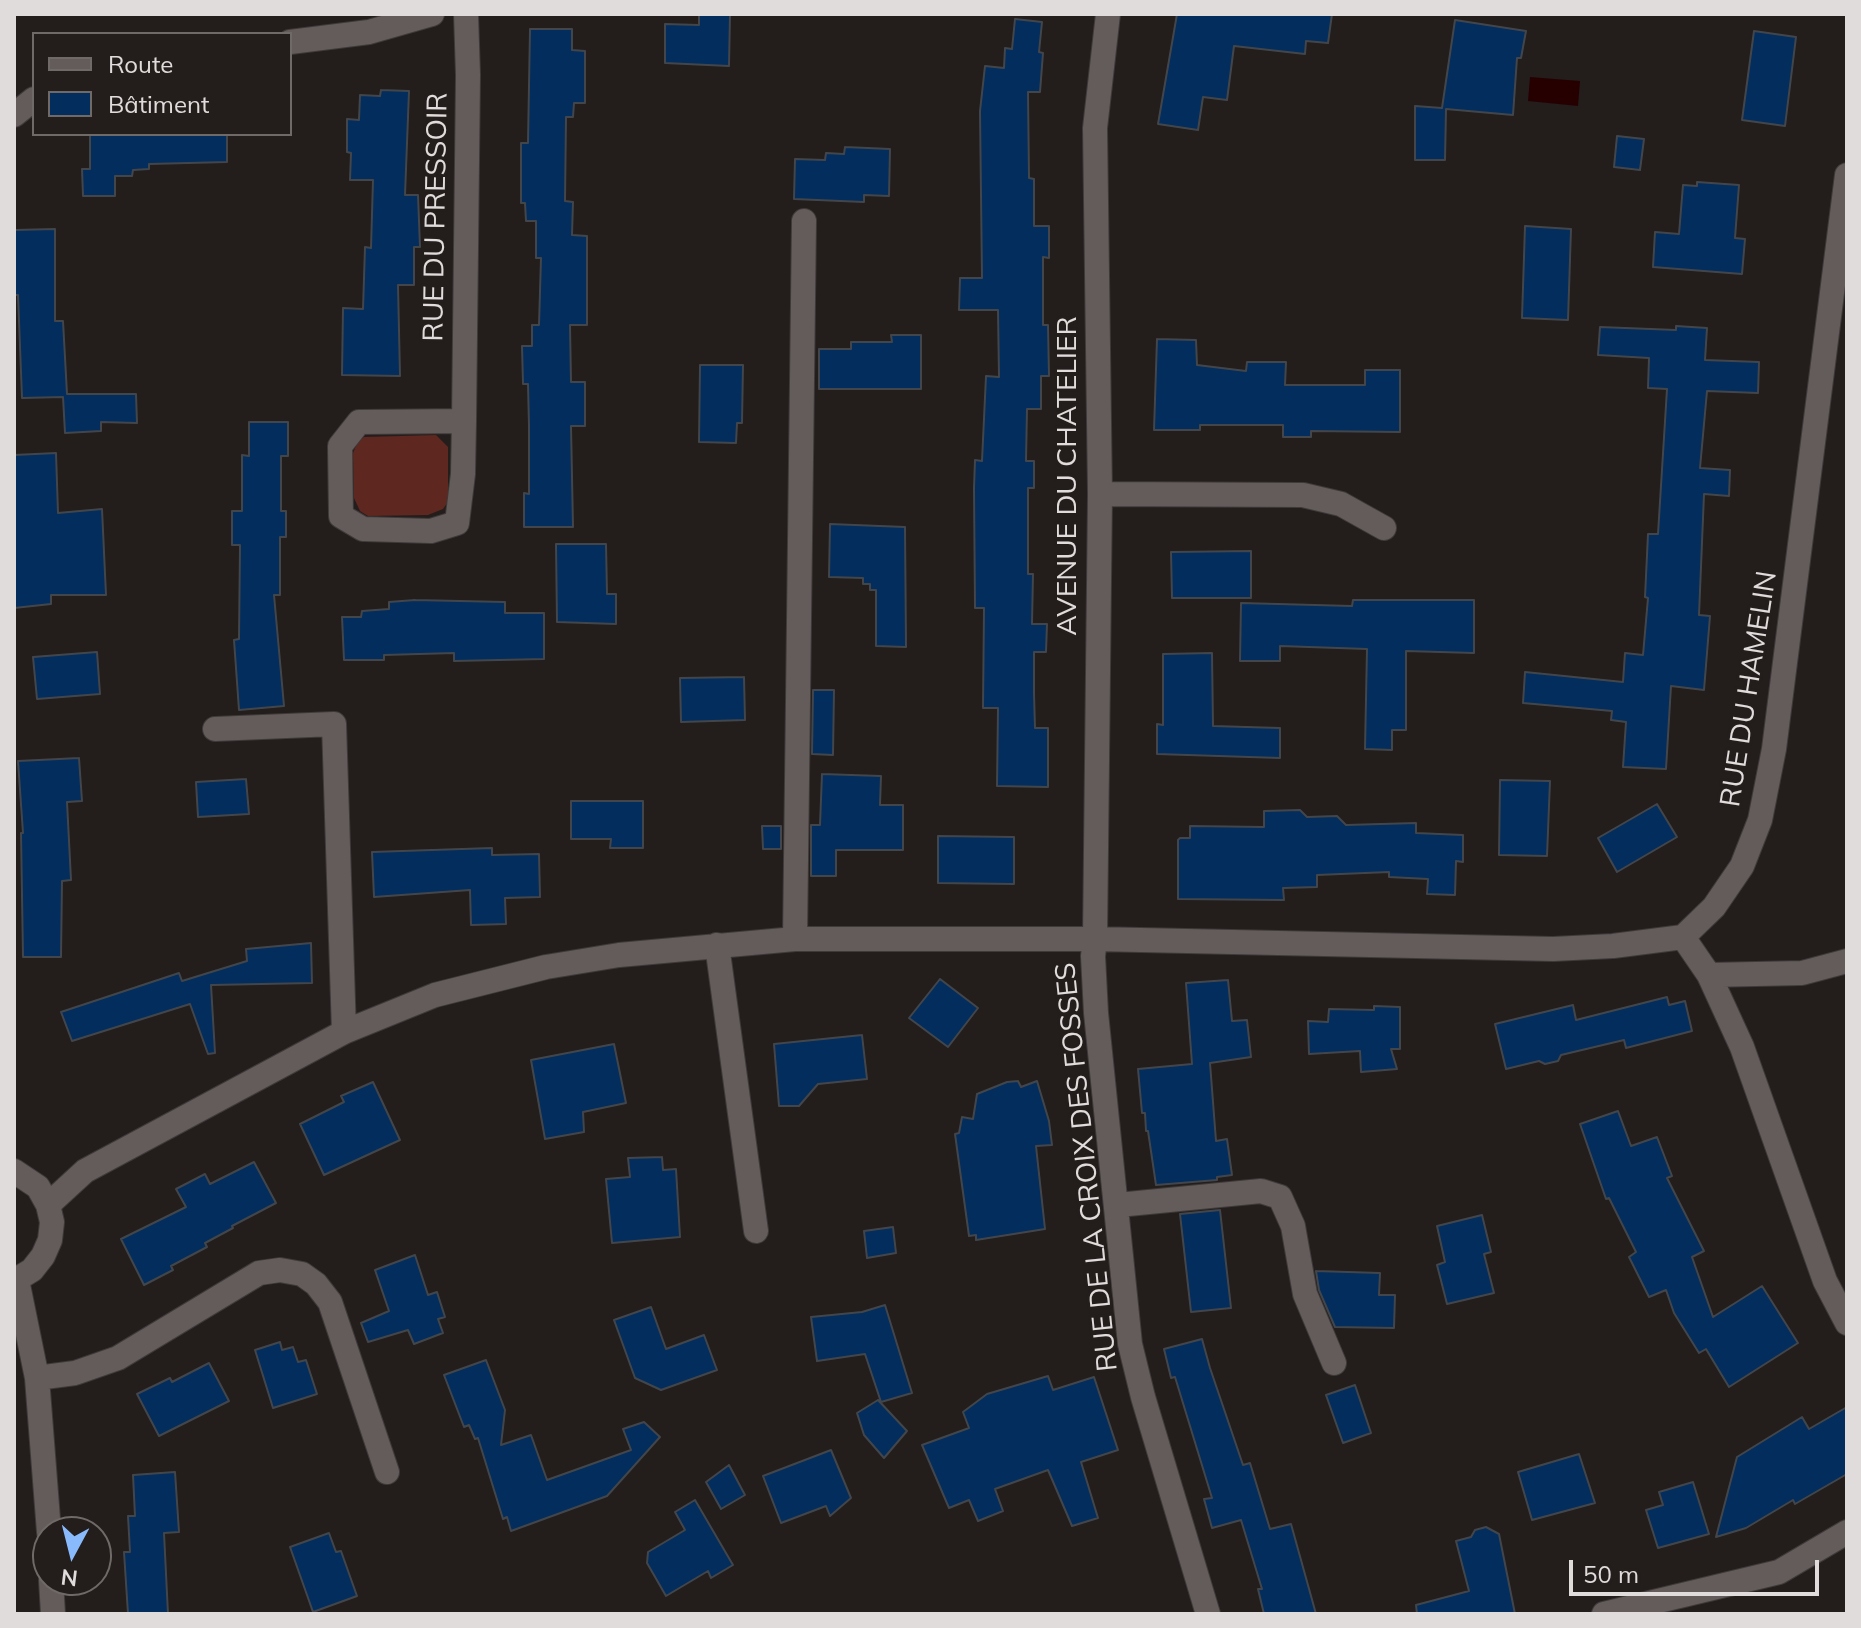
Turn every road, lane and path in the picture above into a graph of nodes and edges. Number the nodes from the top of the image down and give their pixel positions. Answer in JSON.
{"nodes":[{"id":1,"x":432,"y":14,"type":"edge"},
{"id":2,"x":466,"y":14,"type":"edge"},
{"id":3,"x":1108,"y":14,"type":"edge"},
{"id":4,"x":368,"y":23,"type":"edge"},
{"id":5,"x":292,"y":42,"type":"edge"},
{"id":6,"x":32,"y":101,"type":"edge"},
{"id":7,"x":14,"y":115,"type":"edge"},
{"id":8,"x":1847,"y":175,"type":"edge"},
{"id":9,"x":804,"y":221,"type":"dead end"},
{"id":10,"x":464,"y":421,"type":"junction"},
{"id":11,"x":1100,"y":494,"type":"junction"},
{"id":12,"x":1384,"y":528,"type":"dead end"},
{"id":13,"x":215,"y":729,"type":"dead end"},
{"id":14,"x":1683,"y":937,"type":"junction"},
{"id":15,"x":795,"y":939,"type":"junction"},
{"id":16,"x":1095,"y":939,"type":"junction"},
{"id":17,"x":717,"y":945,"type":"junction"},
{"id":18,"x":1847,"y":961,"type":"edge"},
{"id":19,"x":1709,"y":975,"type":"junction"},
{"id":20,"x":344,"y":1032,"type":"junction"},
{"id":21,"x":14,"y":1171,"type":"edge"},
{"id":22,"x":48,"y":1205,"type":"junction"},
{"id":23,"x":1118,"y":1205,"type":"junction"},
{"id":24,"x":756,"y":1231,"type":"dead end"},
{"id":25,"x":16,"y":1280,"type":"edge"},
{"id":26,"x":1847,"y":1323,"type":"edge"},
{"id":27,"x":1334,"y":1363,"type":"dead end"},
{"id":28,"x":37,"y":1378,"type":"junction"},
{"id":29,"x":387,"y":1472,"type":"dead end"},
{"id":30,"x":48,"y":1516,"type":"edge"},
{"id":31,"x":1847,"y":1532,"type":"edge"},
{"id":32,"x":1208,"y":1614,"type":"edge"},
{"id":33,"x":1604,"y":1614,"type":"edge"}],
"edges":[{"from":1,"to":4,"type":"street"},
{"from":2,"to":10,"type":"street","name":"RUE DU PRESSOIR"},
{"from":3,"to":11,"type":"street","name":"AVENUE DU CHATELIER"},
{"from":4,"to":5,"type":"street"},
{"from":6,"to":7,"type":"street"},
{"from":8,"to":14,"type":"street","name":"RUE DU HAMELIN"},
{"from":9,"to":15,"type":"street"},
{"from":10,"to":10,"type":"street","name":"RUE DU PRESSOIR"},
{"from":11,"to":12,"type":"street"},
{"from":11,"to":16,"type":"street","name":"AVENUE DU CHATELIER"},
{"from":13,"to":20,"type":"street"},
{"from":14,"to":16,"type":"street"},
{"from":14,"to":19,"type":"street"},
{"from":15,"to":16,"type":"street","name":"RUE DE LA CROIX DES FOSSES"},
{"from":15,"to":17,"type":"street","name":"RUE DE LA CROIX DES FOSSES"},
{"from":16,"to":23,"type":"street","name":"RUE DE LA CROIX DES FOSSES"},
{"from":17,"to":20,"type":"street","name":"RUE DE LA CROIX DES FOSSES"},
{"from":17,"to":24,"type":"street"},
{"from":18,"to":19,"type":"street"},
{"from":19,"to":26,"type":"street"},
{"from":20,"to":22,"type":"street","name":"RUE DE LA CROIX DES FOSSES"},
{"from":21,"to":22,"type":"street"},
{"from":22,"to":25,"type":"street"},
{"from":23,"to":27,"type":"street"},
{"from":23,"to":32,"type":"street","name":"RUE DE LA CROIX DES FOSSES"},
{"from":25,"to":28,"type":"street"},
{"from":28,"to":29,"type":"street"},
{"from":28,"to":30,"type":"street"},
{"from":31,"to":33,"type":"street"}]}
